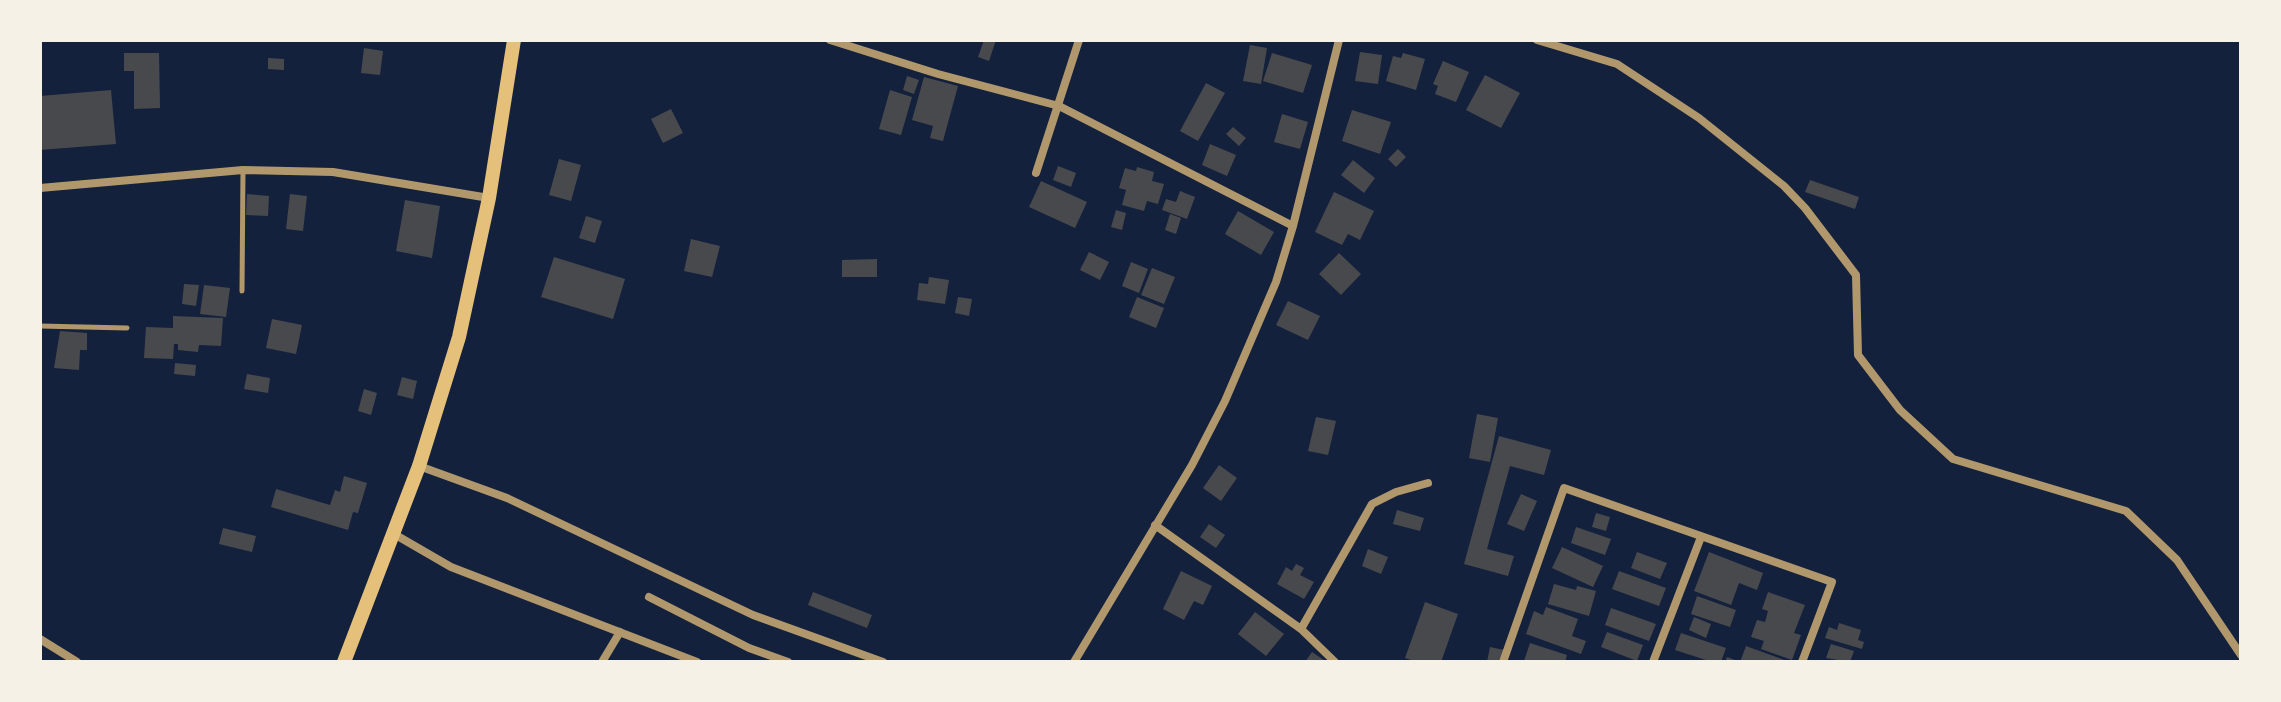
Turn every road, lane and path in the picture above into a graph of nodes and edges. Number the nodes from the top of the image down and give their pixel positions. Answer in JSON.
{"nodes":[{"id":1,"x":514,"y":40,"type":"edge"},
{"id":2,"x":830,"y":40,"type":"edge"},
{"id":3,"x":1079,"y":40,"type":"edge"},
{"id":4,"x":1339,"y":40,"type":"edge"},
{"id":5,"x":1537,"y":40,"type":"edge"},
{"id":6,"x":1059,"y":106,"type":"junction"},
{"id":7,"x":243,"y":170,"type":"junction"},
{"id":8,"x":1036,"y":173,"type":"dead end"},
{"id":9,"x":40,"y":188,"type":"edge"},
{"id":10,"x":489,"y":198,"type":"junction"},
{"id":11,"x":1293,"y":226,"type":"junction"},
{"id":12,"x":242,"y":291,"type":"dead end"},
{"id":13,"x":40,"y":326,"type":"edge"},
{"id":14,"x":127,"y":328,"type":"dead end"},
{"id":15,"x":419,"y":466,"type":"junction"},
{"id":16,"x":1428,"y":483,"type":"dead end"},
{"id":17,"x":1155,"y":525,"type":"junction"},
{"id":18,"x":394,"y":534,"type":"junction"},
{"id":19,"x":1701,"y":537,"type":"junction"},
{"id":20,"x":649,"y":597,"type":"dead end"},
{"id":21,"x":1301,"y":629,"type":"junction"},
{"id":22,"x":620,"y":632,"type":"junction"},
{"id":23,"x":40,"y":639,"type":"edge"},
{"id":24,"x":2241,"y":655,"type":"edge"},
{"id":25,"x":77,"y":662,"type":"edge"},
{"id":26,"x":344,"y":662,"type":"edge"},
{"id":27,"x":602,"y":662,"type":"edge"},
{"id":28,"x":697,"y":662,"type":"edge"},
{"id":29,"x":788,"y":662,"type":"edge"},
{"id":30,"x":883,"y":662,"type":"edge"},
{"id":31,"x":1074,"y":662,"type":"edge"},
{"id":32,"x":1335,"y":662,"type":"edge"},
{"id":33,"x":1503,"y":662,"type":"edge"},
{"id":34,"x":1653,"y":662,"type":"edge"},
{"id":35,"x":1802,"y":662,"type":"edge"}],
"edges":[{"from":1,"to":10,"type":"main road"},
{"from":2,"to":6,"type":"street"},
{"from":3,"to":6,"type":"street"},
{"from":4,"to":11,"type":"street"},
{"from":5,"to":24,"type":"street"},
{"from":6,"to":8,"type":"street"},
{"from":6,"to":11,"type":"street"},
{"from":7,"to":9,"type":"street"},
{"from":7,"to":10,"type":"street"},
{"from":7,"to":12,"type":"lane"},
{"from":10,"to":15,"type":"main road"},
{"from":11,"to":17,"type":"street"},
{"from":13,"to":14,"type":"lane"},
{"from":15,"to":18,"type":"main road"},
{"from":15,"to":30,"type":"street"},
{"from":16,"to":21,"type":"street"},
{"from":17,"to":21,"type":"street"},
{"from":17,"to":31,"type":"street"},
{"from":18,"to":22,"type":"street"},
{"from":18,"to":26,"type":"main road"},
{"from":19,"to":33,"type":"street"},
{"from":19,"to":34,"type":"street"},
{"from":19,"to":35,"type":"street"},
{"from":20,"to":29,"type":"street"},
{"from":21,"to":32,"type":"street"},
{"from":22,"to":27,"type":"street"},
{"from":22,"to":28,"type":"street"},
{"from":23,"to":25,"type":"street"}]}
